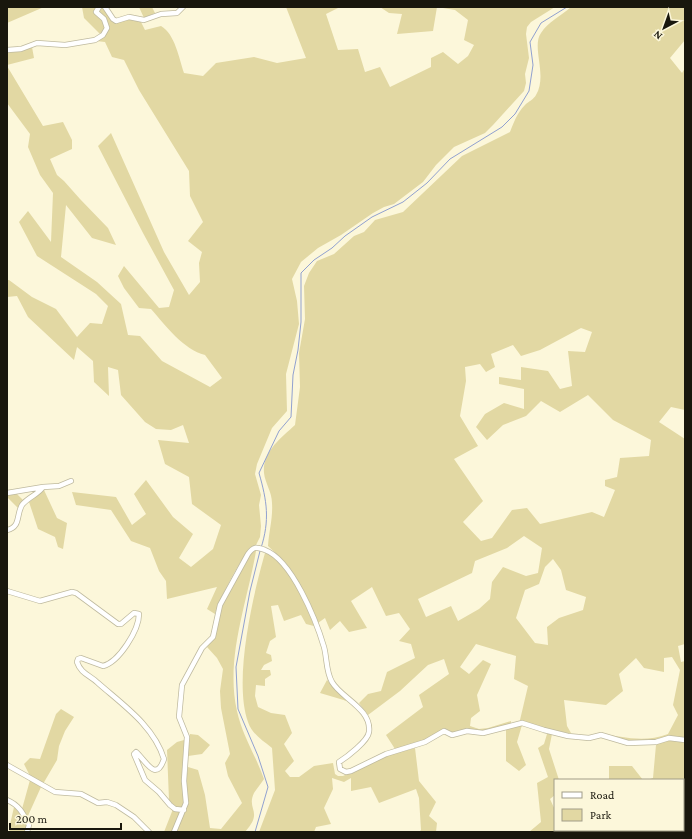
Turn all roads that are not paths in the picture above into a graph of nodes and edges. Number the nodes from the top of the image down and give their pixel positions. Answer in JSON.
{"nodes":[{"id":1,"x":99,"y":7,"type":"edge"},
{"id":2,"x":105,"y":7,"type":"edge"},
{"id":3,"x":183,"y":7,"type":"edge"},
{"id":4,"x":7,"y":50,"type":"edge"},
{"id":5,"x":71,"y":481,"type":"dead end"},
{"id":6,"x":43,"y":487,"type":"junction"},
{"id":7,"x":7,"y":493,"type":"edge"},
{"id":8,"x":7,"y":530,"type":"edge"},
{"id":9,"x":7,"y":591,"type":"edge"},
{"id":10,"x":685,"y":740,"type":"edge"},
{"id":11,"x":7,"y":765,"type":"edge"},
{"id":12,"x":7,"y":800,"type":"edge"},
{"id":13,"x":184,"y":810,"type":"junction"},
{"id":14,"x":27,"y":832,"type":"edge"},
{"id":15,"x":149,"y":832,"type":"edge"},
{"id":16,"x":174,"y":832,"type":"edge"}],
"edges":[{"from":1,"to":4,"type":"street"},
{"from":2,"to":3,"type":"street"},
{"from":5,"to":6,"type":"street"},
{"from":6,"to":7,"type":"street"},
{"from":6,"to":8,"type":"street"},
{"from":9,"to":13,"type":"street"},
{"from":10,"to":13,"type":"street"},
{"from":11,"to":15,"type":"street"},
{"from":12,"to":14,"type":"street"},
{"from":13,"to":16,"type":"street"}]}
